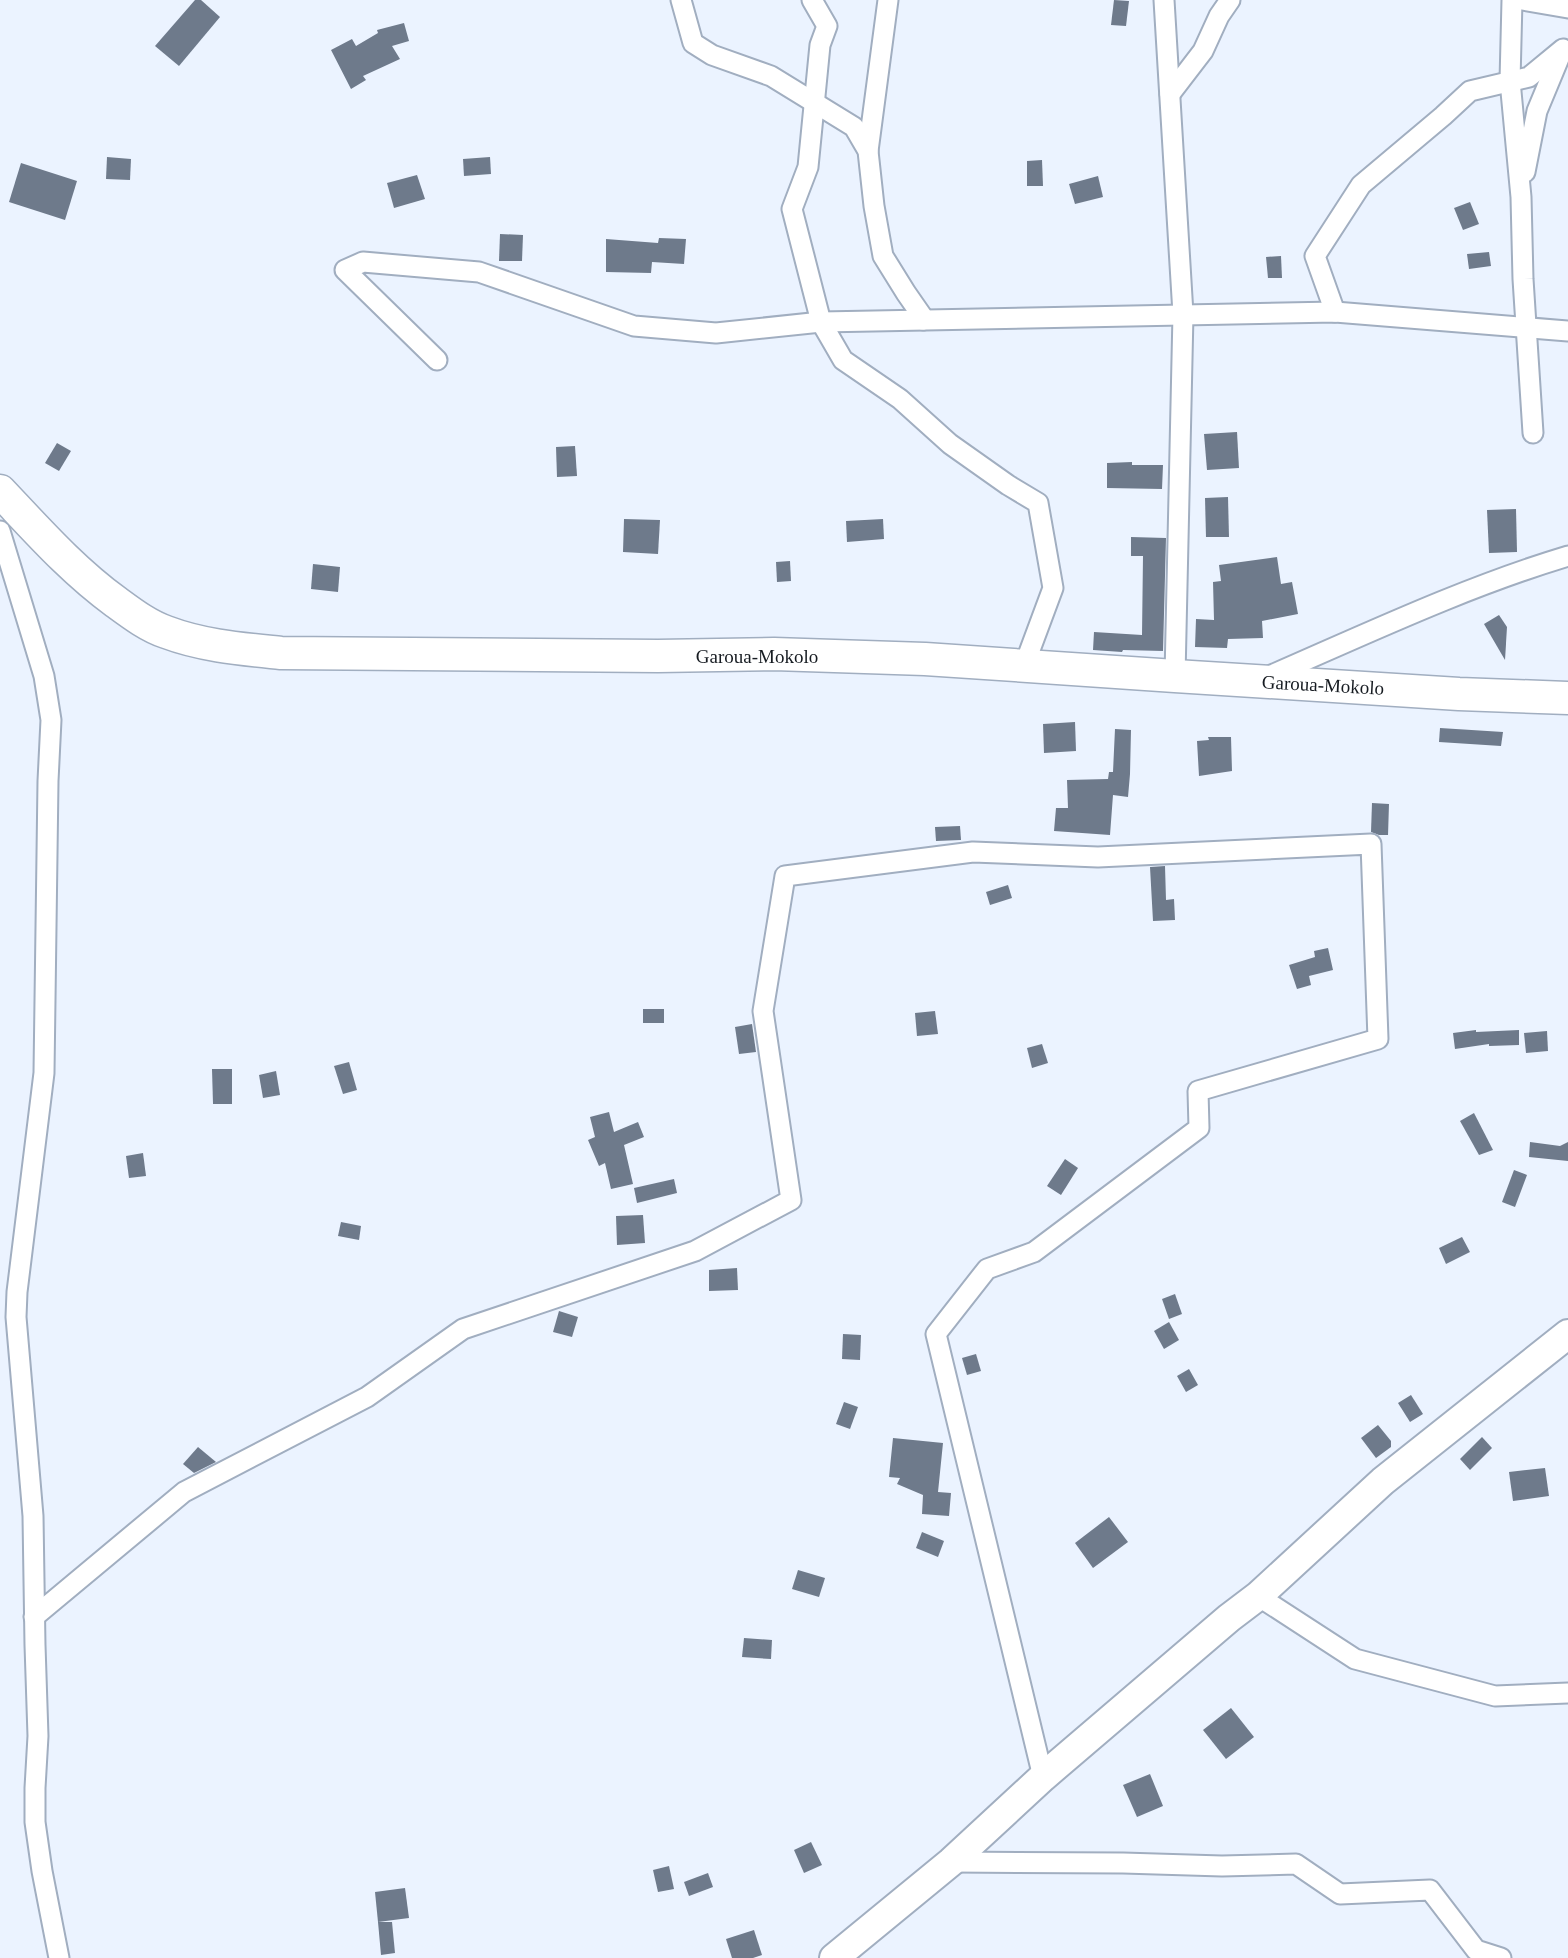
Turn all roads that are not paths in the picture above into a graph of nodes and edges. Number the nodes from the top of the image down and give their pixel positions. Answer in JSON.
{"nodes":[{"id":1,"x":681,"y":0,"type":"edge"},
{"id":2,"x":812,"y":0,"type":"edge"},
{"id":3,"x":888,"y":0,"type":"edge"},
{"id":4,"x":1164,"y":0,"type":"edge"},
{"id":5,"x":1230,"y":0,"type":"edge"},
{"id":6,"x":1512,"y":0,"type":"edge"},
{"id":7,"x":1522,"y":0,"type":"edge"},
{"id":8,"x":1568,"y":8,"type":"edge"},
{"id":9,"x":1565,"y":48,"type":"edge"},
{"id":10,"x":1510,"y":81,"type":"junction"},
{"id":11,"x":1170,"y":94,"type":"junction"},
{"id":12,"x":814,"y":103,"type":"junction"},
{"id":13,"x":868,"y":151,"type":"junction"},
{"id":14,"x":1521,"y":197,"type":"junction"},
{"id":15,"x":1335,"y":312,"type":"junction"},
{"id":16,"x":1183,"y":314,"type":"junction"},
{"id":17,"x":923,"y":320,"type":"junction"},
{"id":18,"x":821,"y":322,"type":"junction"},
{"id":19,"x":1527,"y":328,"type":"junction"},
{"id":20,"x":1568,"y":331,"type":"edge"},
{"id":21,"x":437,"y":360,"type":"dead end"},
{"id":22,"x":1533,"y":433,"type":"dead end"},
{"id":23,"x":0,"y":491,"type":"edge"},
{"id":24,"x":0,"y":531,"type":"edge"},
{"id":25,"x":1568,"y":556,"type":"edge"},
{"id":26,"x":1024,"y":666,"type":"junction"},
{"id":27,"x":1175,"y":676,"type":"junction"},
{"id":28,"x":1258,"y":681,"type":"junction"},
{"id":29,"x":1568,"y":698,"type":"edge"},
{"id":30,"x":1568,"y":1334,"type":"edge"},
{"id":31,"x":1258,"y":1596,"type":"junction"},
{"id":32,"x":34,"y":1617,"type":"junction"},
{"id":33,"x":1568,"y":1693,"type":"edge"},
{"id":34,"x":1042,"y":1777,"type":"junction"},
{"id":35,"x":951,"y":1862,"type":"junction"},
{"id":36,"x":59,"y":1958,"type":"edge"},
{"id":37,"x":834,"y":1958,"type":"edge"},
{"id":38,"x":1501,"y":1958,"type":"edge"}],
"edges":[{"from":1,"to":12,"type":"street"},
{"from":2,"to":12,"type":"street"},
{"from":3,"to":13,"type":"street"},
{"from":4,"to":11,"type":"street"},
{"from":5,"to":11,"type":"street"},
{"from":6,"to":10,"type":"street"},
{"from":7,"to":8,"type":"street"},
{"from":9,"to":10,"type":"street"},
{"from":9,"to":14,"type":"street"},
{"from":10,"to":14,"type":"street"},
{"from":10,"to":15,"type":"street"},
{"from":11,"to":16,"type":"street"},
{"from":12,"to":13,"type":"street"},
{"from":12,"to":18,"type":"street"},
{"from":13,"to":17,"type":"street"},
{"from":14,"to":19,"type":"street"},
{"from":15,"to":16,"type":"street"},
{"from":15,"to":19,"type":"street"},
{"from":16,"to":17,"type":"street"},
{"from":16,"to":27,"type":"street"},
{"from":17,"to":18,"type":"street"},
{"from":18,"to":21,"type":"street"},
{"from":18,"to":26,"type":"street"},
{"from":19,"to":20,"type":"street"},
{"from":19,"to":22,"type":"street"},
{"from":23,"to":26,"type":"main road","name":"Garoua-Mokolo"},
{"from":24,"to":32,"type":"street"},
{"from":25,"to":28,"type":"street"},
{"from":26,"to":27,"type":"main road","name":"Garoua-Mokolo"},
{"from":27,"to":28,"type":"main road","name":"Garoua-Mokolo"},
{"from":28,"to":29,"type":"main road","name":"Garoua-Mokolo"},
{"from":30,"to":31,"type":"main road"},
{"from":31,"to":33,"type":"street"},
{"from":31,"to":34,"type":"main road"},
{"from":32,"to":34,"type":"street"},
{"from":32,"to":36,"type":"street"},
{"from":34,"to":35,"type":"main road"},
{"from":35,"to":37,"type":"main road"},
{"from":35,"to":38,"type":"street"}]}
